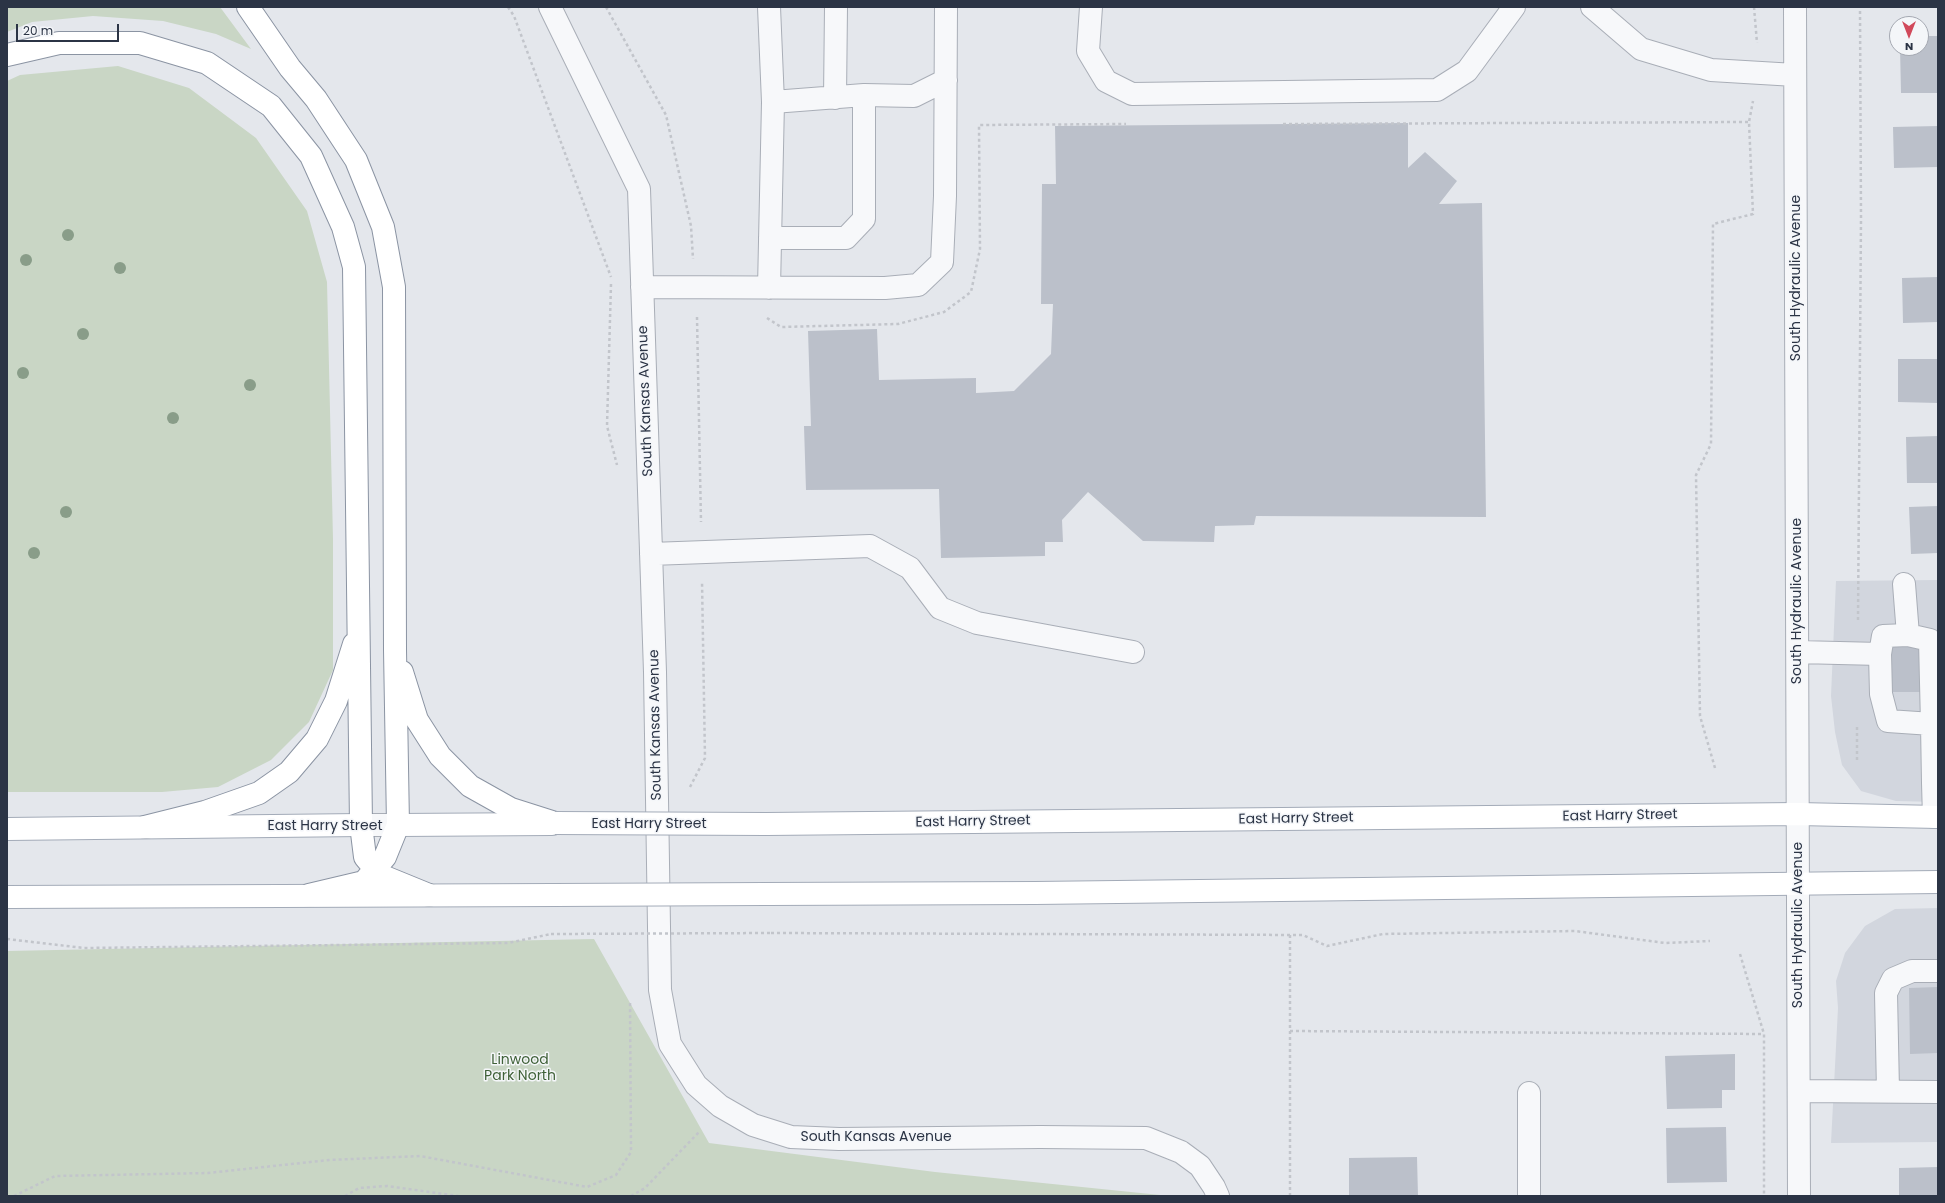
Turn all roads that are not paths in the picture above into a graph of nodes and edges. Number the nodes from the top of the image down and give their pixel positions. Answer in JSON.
{"nodes":[{"id":1,"x":248,"y":7,"type":"edge"},
{"id":2,"x":550,"y":7,"type":"edge"},
{"id":3,"x":769,"y":7,"type":"edge"},
{"id":4,"x":836,"y":7,"type":"edge"},
{"id":5,"x":946,"y":7,"type":"edge"},
{"id":6,"x":1091,"y":7,"type":"edge"},
{"id":7,"x":1514,"y":7,"type":"edge"},
{"id":8,"x":1592,"y":7,"type":"edge"},
{"id":9,"x":1795,"y":7,"type":"edge"},
{"id":10,"x":7,"y":55,"type":"edge"},
{"id":11,"x":1795,"y":75,"type":"junction"},
{"id":12,"x":946,"y":80,"type":"junction"},
{"id":13,"x":864,"y":95,"type":"junction"},
{"id":14,"x":835,"y":98,"type":"junction"},
{"id":15,"x":773,"y":102,"type":"junction"},
{"id":16,"x":770,"y":238,"type":"junction"},
{"id":17,"x":642,"y":287,"type":"junction"},
{"id":18,"x":769,"y":288,"type":"junction"},
{"id":19,"x":651,"y":554,"type":"junction"},
{"id":20,"x":1904,"y":584,"type":"dead end"},
{"id":21,"x":360,"y":626,"type":"junction"},
{"id":22,"x":1908,"y":635,"type":"junction"},
{"id":23,"x":395,"y":650,"type":"junction"},
{"id":24,"x":1133,"y":652,"type":"dead end"},
{"id":25,"x":1798,"y":652,"type":"junction"},
{"id":26,"x":1880,"y":654,"type":"junction"},
{"id":27,"x":1935,"y":724,"type":"edge"},
{"id":28,"x":1936,"y":783,"type":"edge"},
{"id":29,"x":1798,"y":814,"type":"junction"},
{"id":30,"x":1936,"y":817,"type":"edge"},
{"id":31,"x":555,"y":824,"type":"junction"},
{"id":32,"x":361,"y":825,"type":"junction"},
{"id":33,"x":398,"y":825,"type":"junction"},
{"id":34,"x":145,"y":828,"type":"junction"},
{"id":35,"x":7,"y":829,"type":"edge"},
{"id":36,"x":375,"y":868,"type":"junction"},
{"id":37,"x":1938,"y":882,"type":"edge"},
{"id":38,"x":1798,"y":884,"type":"junction"},
{"id":39,"x":309,"y":895,"type":"junction"},
{"id":40,"x":429,"y":895,"type":"junction"},
{"id":41,"x":7,"y":897,"type":"edge"},
{"id":42,"x":1938,"y":971,"type":"edge"},
{"id":43,"x":1799,"y":1091,"type":"junction"},
{"id":44,"x":1888,"y":1092,"type":"junction"},
{"id":45,"x":1938,"y":1092,"type":"edge"},
{"id":46,"x":1529,"y":1093,"type":"dead end"},
{"id":47,"x":1218,"y":1196,"type":"edge"},
{"id":48,"x":1529,"y":1196,"type":"edge"},
{"id":49,"x":1799,"y":1196,"type":"edge"}],
"edges":[{"from":1,"to":23,"type":"main road"},
{"from":2,"to":17,"type":"street","name":"South Kansas Avenue"},
{"from":3,"to":15,"type":"street"},
{"from":4,"to":14,"type":"street"},
{"from":5,"to":12,"type":"street"},
{"from":6,"to":7,"type":"street"},
{"from":8,"to":11,"type":"street"},
{"from":9,"to":11,"type":"street","name":"South Hydraulic Avenue"},
{"from":10,"to":21,"type":"main road"},
{"from":11,"to":25,"type":"street","name":"South Hydraulic Avenue"},
{"from":12,"to":13,"type":"street"},
{"from":12,"to":18,"type":"street"},
{"from":13,"to":14,"type":"street"},
{"from":13,"to":16,"type":"street"},
{"from":14,"to":15,"type":"street"},
{"from":15,"to":16,"type":"street"},
{"from":16,"to":18,"type":"street"},
{"from":17,"to":18,"type":"street"},
{"from":17,"to":19,"type":"street","name":"South Kansas Avenue"},
{"from":19,"to":24,"type":"street"},
{"from":19,"to":47,"type":"street","name":"South Kansas Avenue"},
{"from":20,"to":22,"type":"street"},
{"from":21,"to":32,"type":"main road"},
{"from":21,"to":34,"type":"main road"},
{"from":22,"to":26,"type":"street"},
{"from":22,"to":27,"type":"street"},
{"from":23,"to":31,"type":"main road"},
{"from":23,"to":33,"type":"main road"},
{"from":25,"to":26,"type":"street"},
{"from":25,"to":29,"type":"street","name":"South Hydraulic Avenue"},
{"from":26,"to":27,"type":"street"},
{"from":27,"to":28,"type":"street"},
{"from":28,"to":30,"type":"street"},
{"from":29,"to":30,"type":"main road","name":"East Harry Street"},
{"from":29,"to":31,"type":"main road","name":"East Harry Street","bridge":true},
{"from":29,"to":38,"type":"street","name":"South Hydraulic Avenue"},
{"from":31,"to":33,"type":"main road","name":"East Harry Street"},
{"from":32,"to":33,"type":"street","name":"East Harry Street"},
{"from":32,"to":34,"type":"main road","name":"East Harry Street"},
{"from":32,"to":36,"type":"main road"},
{"from":33,"to":36,"type":"main road"},
{"from":34,"to":35,"type":"main road","name":"East Harry Street"},
{"from":36,"to":39,"type":"main road"},
{"from":36,"to":40,"type":"main road"},
{"from":37,"to":38,"type":"main road"},
{"from":38,"to":40,"type":"main road","bridge":true},
{"from":38,"to":43,"type":"street","name":"South Hydraulic Avenue"},
{"from":39,"to":40,"type":"main road"},
{"from":39,"to":41,"type":"main road"},
{"from":42,"to":44,"type":"street"},
{"from":43,"to":44,"type":"street"},
{"from":43,"to":49,"type":"street","name":"South Hydraulic Avenue"},
{"from":44,"to":45,"type":"street"},
{"from":46,"to":48,"type":"street"}]}
